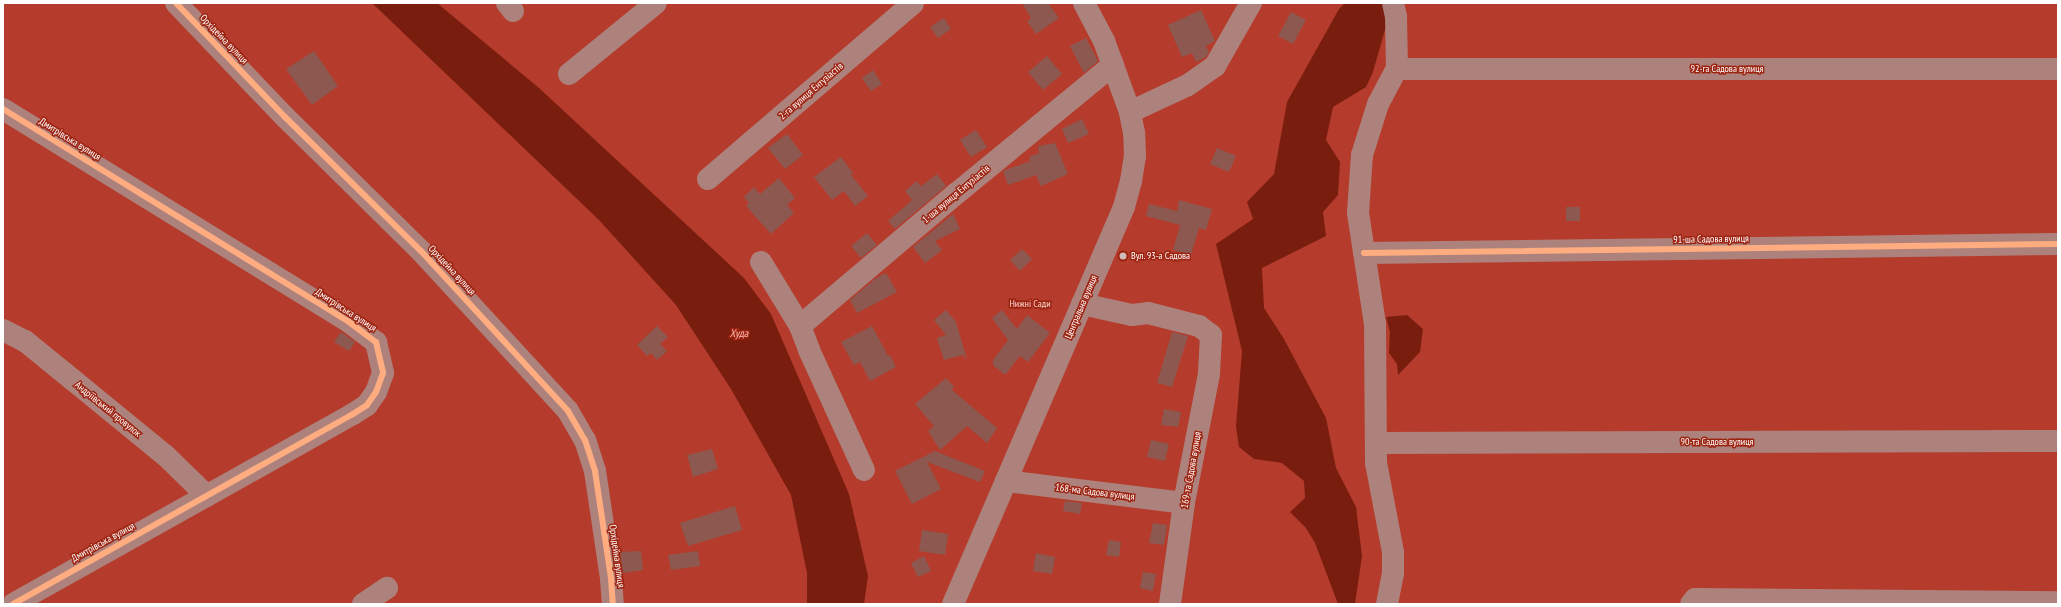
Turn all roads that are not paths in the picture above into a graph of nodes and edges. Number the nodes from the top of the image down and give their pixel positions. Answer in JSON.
{"nodes":[{"id":1,"x":176,"y":3,"type":"edge"},
{"id":2,"x":656,"y":3,"type":"edge"},
{"id":3,"x":913,"y":3,"type":"edge"},
{"id":4,"x":1084,"y":3,"type":"edge"},
{"id":5,"x":1251,"y":3,"type":"edge"},
{"id":6,"x":1393,"y":3,"type":"edge"},
{"id":7,"x":1113,"y":64,"type":"junction"},
{"id":8,"x":1396,"y":69,"type":"junction"},
{"id":9,"x":2058,"y":69,"type":"edge"},
{"id":10,"x":569,"y":74,"type":"dead end"},
{"id":11,"x":3,"y":109,"type":"edge"},
{"id":12,"x":1130,"y":112,"type":"junction"},
{"id":13,"x":708,"y":179,"type":"dead end"},
{"id":14,"x":2058,"y":244,"type":"edge"},
{"id":15,"x":1364,"y":253,"type":"junction"},
{"id":16,"x":762,"y":262,"type":"dead end"},
{"id":17,"x":1082,"y":304,"type":"junction"},
{"id":18,"x":800,"y":326,"type":"junction"},
{"id":19,"x":3,"y":330,"type":"edge"},
{"id":20,"x":2058,"y":441,"type":"edge"},
{"id":21,"x":1377,"y":443,"type":"junction"},
{"id":22,"x":864,"y":470,"type":"dead end"},
{"id":23,"x":1006,"y":481,"type":"junction"},
{"id":24,"x":207,"y":496,"type":"junction"},
{"id":25,"x":1184,"y":503,"type":"junction"},
{"id":26,"x":387,"y":588,"type":"dead end"},
{"id":27,"x":2058,"y":602,"type":"edge"},
{"id":28,"x":14,"y":604,"type":"edge"},
{"id":29,"x":363,"y":604,"type":"edge"},
{"id":30,"x":613,"y":604,"type":"edge"},
{"id":31,"x":953,"y":604,"type":"edge"},
{"id":32,"x":1170,"y":604,"type":"edge"},
{"id":33,"x":1387,"y":604,"type":"edge"},
{"id":34,"x":1691,"y":604,"type":"edge"}],
"edges":[{"from":1,"to":30,"type":"street","name":"Орхідейна вулиця"},
{"from":2,"to":10,"type":"street"},
{"from":3,"to":13,"type":"street","name":"2-га вулиця Ентузіастів"},
{"from":4,"to":7,"type":"street","name":"Центральна вулиця"},
{"from":5,"to":12,"type":"street"},
{"from":6,"to":8,"type":"street"},
{"from":7,"to":12,"type":"street","name":"Центральна вулиця"},
{"from":7,"to":18,"type":"street","name":"1-ша вулиця Ентузіастів"},
{"from":8,"to":9,"type":"street","name":"92-га Садова вулиця"},
{"from":8,"to":15,"type":"street"},
{"from":11,"to":24,"type":"street","name":"Дмитрівська вулиця"},
{"from":12,"to":17,"type":"street","name":"Центральна вулиця"},
{"from":14,"to":15,"type":"street","name":"91-ша Садова вулиця"},
{"from":15,"to":21,"type":"street"},
{"from":16,"to":18,"type":"street"},
{"from":17,"to":23,"type":"street","name":"Центральна вулиця"},
{"from":17,"to":25,"type":"street","name":"169-та Садова вулиця"},
{"from":18,"to":22,"type":"street"},
{"from":19,"to":24,"type":"street","name":"Андріївський провулок"},
{"from":20,"to":21,"type":"street","name":"90-та Садова вулиця"},
{"from":21,"to":33,"type":"street"},
{"from":23,"to":25,"type":"street","name":"168-ма Садова вулиця"},
{"from":23,"to":31,"type":"street","name":"Центральна вулиця"},
{"from":24,"to":28,"type":"street","name":"Дмитрівська вулиця"},
{"from":25,"to":32,"type":"street","name":"169-та Садова вулиця"},
{"from":26,"to":29,"type":"street"},
{"from":27,"to":34,"type":"street"}]}
